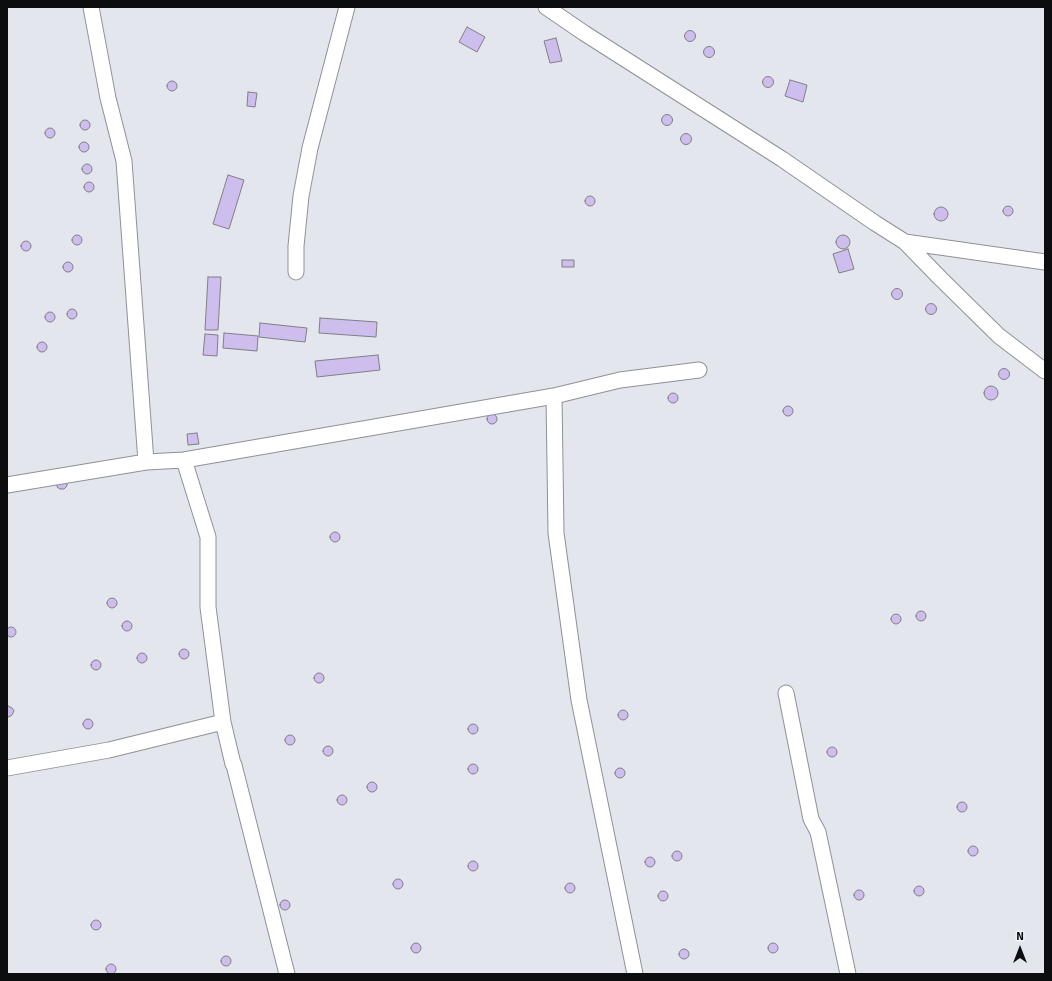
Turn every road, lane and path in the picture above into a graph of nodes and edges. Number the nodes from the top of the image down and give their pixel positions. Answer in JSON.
{"nodes":[{"id":1,"x":91,"y":7,"type":"edge"},
{"id":2,"x":347,"y":7,"type":"edge"},
{"id":3,"x":546,"y":7,"type":"edge"},
{"id":4,"x":905,"y":242,"type":"junction"},
{"id":5,"x":1045,"y":262,"type":"edge"},
{"id":6,"x":296,"y":272,"type":"dead end"},
{"id":7,"x":699,"y":370,"type":"dead end"},
{"id":8,"x":1045,"y":371,"type":"edge"},
{"id":9,"x":554,"y":396,"type":"junction"},
{"id":10,"x":184,"y":460,"type":"junction"},
{"id":11,"x":146,"y":462,"type":"junction"},
{"id":12,"x":7,"y":485,"type":"edge"},
{"id":13,"x":786,"y":693,"type":"dead end"},
{"id":14,"x":223,"y":722,"type":"junction"},
{"id":15,"x":7,"y":768,"type":"edge"},
{"id":16,"x":287,"y":974,"type":"edge"},
{"id":17,"x":635,"y":974,"type":"edge"},
{"id":18,"x":848,"y":974,"type":"edge"}],
"edges":[{"from":1,"to":11,"type":"street"},
{"from":2,"to":6,"type":"street"},
{"from":3,"to":4,"type":"street"},
{"from":4,"to":5,"type":"street"},
{"from":4,"to":8,"type":"street"},
{"from":7,"to":9,"type":"street"},
{"from":9,"to":10,"type":"street"},
{"from":9,"to":17,"type":"street"},
{"from":10,"to":11,"type":"street"},
{"from":10,"to":14,"type":"street"},
{"from":11,"to":12,"type":"street"},
{"from":13,"to":18,"type":"street"},
{"from":14,"to":15,"type":"street"},
{"from":14,"to":16,"type":"street"}]}
